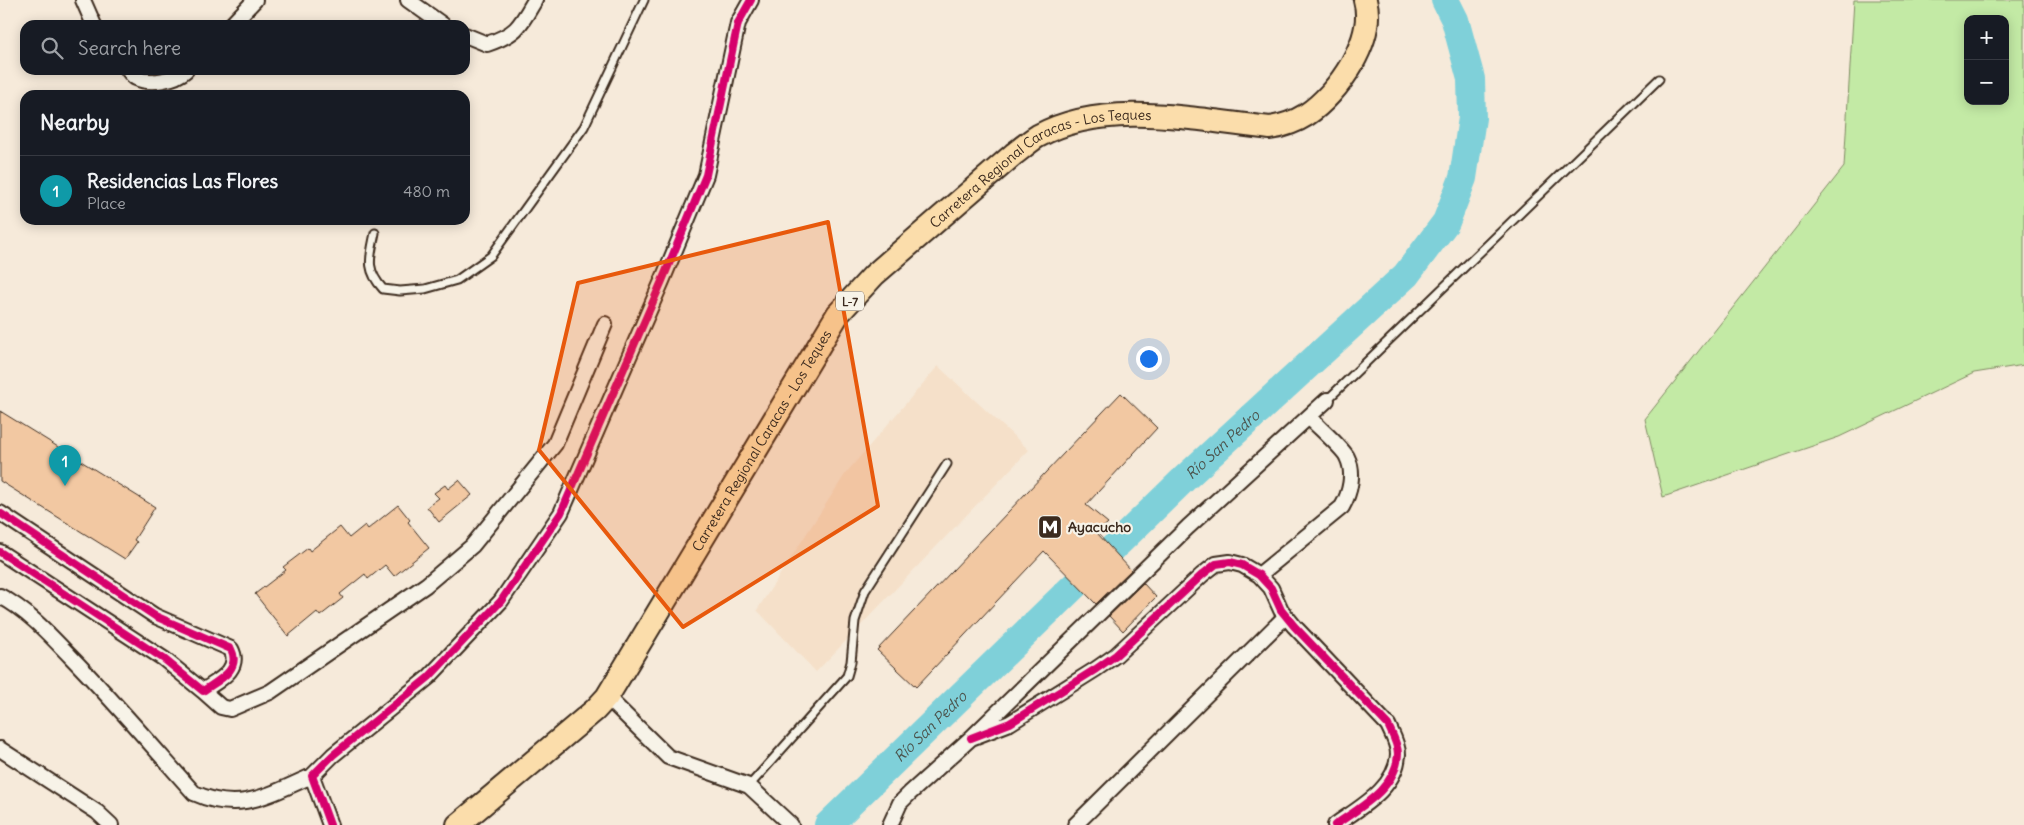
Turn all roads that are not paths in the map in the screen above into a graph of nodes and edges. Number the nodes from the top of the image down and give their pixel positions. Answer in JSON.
{"nodes":[{"id":1,"x":83,"y":0,"type":"edge"},
{"id":2,"x":255,"y":0,"type":"edge"},
{"id":3,"x":408,"y":0,"type":"edge"},
{"id":4,"x":534,"y":0,"type":"edge"},
{"id":5,"x":644,"y":0,"type":"edge"},
{"id":6,"x":751,"y":0,"type":"edge"},
{"id":7,"x":1366,"y":0,"type":"edge"},
{"id":8,"x":92,"y":20,"type":"edge"},
{"id":9,"x":236,"y":20,"type":"edge"},
{"id":10,"x":436,"y":20,"type":"edge"},
{"id":11,"x":470,"y":37,"type":"edge"},
{"id":12,"x":132,"y":75,"type":"edge"},
{"id":13,"x":180,"y":75,"type":"edge"},
{"id":14,"x":1659,"y":79,"type":"dead end"},
{"id":15,"x":375,"y":233,"type":"dead end"},
{"id":16,"x":605,"y":324,"type":"dead end"},
{"id":17,"x":1327,"y":400,"type":"joint"},
{"id":18,"x":1308,"y":417,"type":"junction"},
{"id":19,"x":947,"y":464,"type":"dead end"},
{"id":20,"x":0,"y":514,"type":"edge"},
{"id":21,"x":0,"y":552,"type":"edge"},
{"id":22,"x":1259,"y":575,"type":"junction"},
{"id":23,"x":0,"y":596,"type":"edge"},
{"id":24,"x":1286,"y":616,"type":"junction"},
{"id":25,"x":203,"y":691,"type":"junction"},
{"id":26,"x":607,"y":697,"type":"junction"},
{"id":27,"x":971,"y":738,"type":"junction"},
{"id":28,"x":0,"y":749,"type":"edge"},
{"id":29,"x":312,"y":776,"type":"junction"},
{"id":30,"x":749,"y":786,"type":"junction"},
{"id":31,"x":790,"y":824,"type":"edge"},
{"id":32,"x":111,"y":825,"type":"edge"},
{"id":33,"x":330,"y":825,"type":"edge"},
{"id":34,"x":458,"y":825,"type":"edge"},
{"id":35,"x":890,"y":825,"type":"edge"},
{"id":36,"x":1074,"y":825,"type":"edge"},
{"id":37,"x":1335,"y":825,"type":"edge"}],
"edges":[{"from":1,"to":8,"type":"street"},
{"from":2,"to":9,"type":"street"},
{"from":3,"to":10,"type":"street"},
{"from":4,"to":11,"type":"street"},
{"from":5,"to":15,"type":"lane"},
{"from":6,"to":29,"type":"street"},
{"from":7,"to":26,"type":"main road","name":"Carretera Regional Caracas - Los Teques","number":"L-7"},
{"from":12,"to":13,"type":"street"},
{"from":14,"to":17,"type":"lane"},
{"from":16,"to":25,"type":"street"},
{"from":17,"to":18,"type":"street"},
{"from":18,"to":22,"type":"street"},
{"from":18,"to":27,"type":"street"},
{"from":19,"to":30,"type":"lane"},
{"from":20,"to":25,"type":"street"},
{"from":21,"to":25,"type":"street"},
{"from":22,"to":24,"type":"street"},
{"from":22,"to":27,"type":"street"},
{"from":23,"to":29,"type":"street"},
{"from":24,"to":36,"type":"street"},
{"from":24,"to":37,"type":"street"},
{"from":26,"to":30,"type":"street"},
{"from":26,"to":34,"type":"main road","name":"Carretera Regional Caracas - Los Teques","number":"L-7"},
{"from":27,"to":35,"type":"street"},
{"from":28,"to":32,"type":"street"},
{"from":29,"to":33,"type":"street"},
{"from":30,"to":31,"type":"street"}]}
